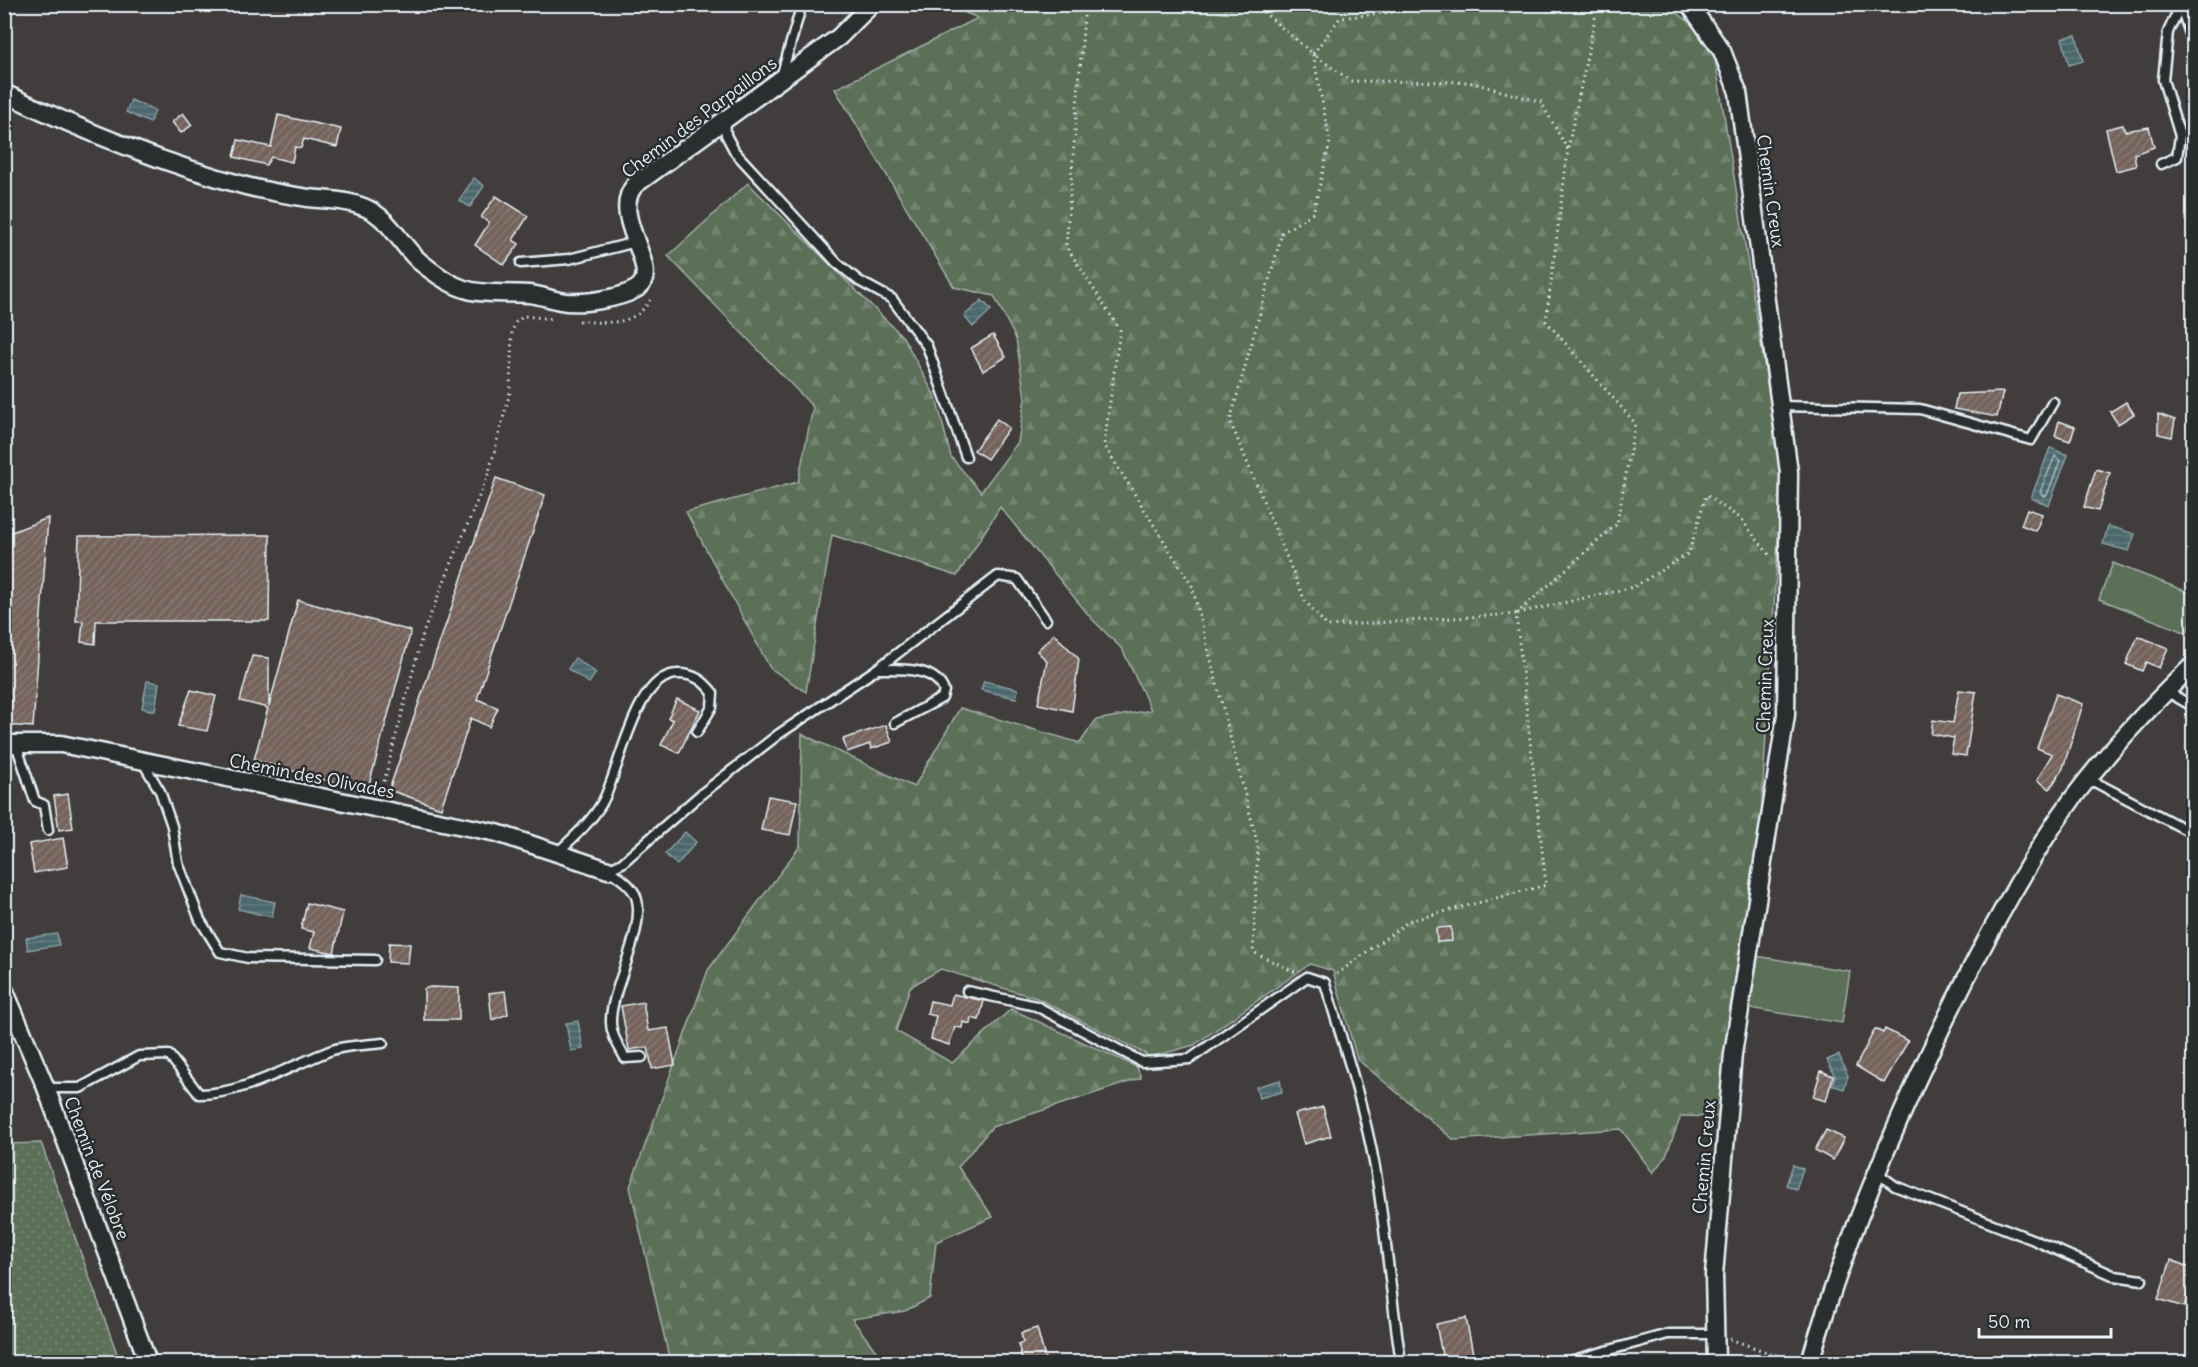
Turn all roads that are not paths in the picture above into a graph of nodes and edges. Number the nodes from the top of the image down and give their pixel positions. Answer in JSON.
{"nodes":[{"id":1,"x":802,"y":4,"type":"edge"},
{"id":2,"x":872,"y":4,"type":"edge"},
{"id":3,"x":1689,"y":4,"type":"edge"},
{"id":4,"x":2183,"y":4,"type":"edge"},
{"id":5,"x":2193,"y":33,"type":"edge"},
{"id":6,"x":780,"y":80,"type":"junction"},
{"id":7,"x":4,"y":93,"type":"edge"},
{"id":8,"x":725,"y":122,"type":"junction"},
{"id":9,"x":2161,"y":164,"type":"dead end"},
{"id":10,"x":636,"y":242,"type":"junction"},
{"id":11,"x":521,"y":263,"type":"dead end"},
{"id":12,"x":2053,"y":402,"type":"dead end"},
{"id":13,"x":1780,"y":406,"type":"junction"},
{"id":14,"x":966,"y":457,"type":"dead end"},
{"id":15,"x":1046,"y":620,"type":"dead end"},
{"id":16,"x":2193,"y":664,"type":"edge"},
{"id":17,"x":877,"y":669,"type":"junction"},
{"id":18,"x":2166,"y":691,"type":"junction"},
{"id":19,"x":2193,"y":707,"type":"edge"},
{"id":20,"x":895,"y":723,"type":"dead end"},
{"id":21,"x":697,"y":732,"type":"dead end"},
{"id":22,"x":10,"y":744,"type":"edge"},
{"id":23,"x":141,"y":761,"type":"junction"},
{"id":24,"x":2088,"y":779,"type":"junction"},
{"id":25,"x":48,"y":830,"type":"dead end"},
{"id":26,"x":2193,"y":834,"type":"edge"},
{"id":27,"x":559,"y":851,"type":"junction"},
{"id":28,"x":608,"y":870,"type":"junction"},
{"id":29,"x":375,"y":960,"type":"dead end"},
{"id":30,"x":4,"y":989,"type":"edge"},
{"id":31,"x":967,"y":991,"type":"dead end"},
{"id":32,"x":383,"y":1043,"type":"dead end"},
{"id":33,"x":642,"y":1057,"type":"dead end"},
{"id":34,"x":46,"y":1088,"type":"junction"},
{"id":35,"x":1876,"y":1172,"type":"junction"},
{"id":36,"x":2142,"y":1280,"type":"dead end"},
{"id":37,"x":1715,"y":1334,"type":"junction"},
{"id":38,"x":148,"y":1362,"type":"edge"},
{"id":39,"x":1401,"y":1362,"type":"edge"},
{"id":40,"x":1566,"y":1362,"type":"edge"},
{"id":41,"x":1716,"y":1362,"type":"edge"},
{"id":42,"x":1810,"y":1362,"type":"edge"}],
"edges":[{"from":1,"to":6,"type":"lane"},
{"from":2,"to":6,"type":"street","name":"Chemin des Parpaillons"},
{"from":3,"to":13,"type":"street","name":"Chemin Creux"},
{"from":4,"to":5,"type":"street"},
{"from":4,"to":9,"type":"lane"},
{"from":6,"to":8,"type":"street","name":"Chemin des Parpaillons"},
{"from":7,"to":10,"type":"street","name":"Chemin des Parpaillons"},
{"from":8,"to":10,"type":"street","name":"Chemin des Parpaillons"},
{"from":8,"to":14,"type":"lane"},
{"from":10,"to":11,"type":"lane"},
{"from":12,"to":13,"type":"lane"},
{"from":13,"to":37,"type":"street","name":"Chemin Creux"},
{"from":15,"to":17,"type":"lane"},
{"from":16,"to":18,"type":"street"},
{"from":17,"to":20,"type":"lane"},
{"from":17,"to":28,"type":"lane"},
{"from":18,"to":19,"type":"lane"},
{"from":18,"to":24,"type":"street"},
{"from":21,"to":27,"type":"lane"},
{"from":22,"to":23,"type":"street","name":"Chemin des Olivades"},
{"from":22,"to":25,"type":"lane"},
{"from":23,"to":27,"type":"street","name":"Chemin des Olivades"},
{"from":23,"to":29,"type":"lane"},
{"from":24,"to":26,"type":"lane"},
{"from":24,"to":35,"type":"street"},
{"from":27,"to":28,"type":"street","name":"Chemin des Olivades"},
{"from":28,"to":33,"type":"lane"},
{"from":30,"to":34,"type":"street","name":"Chemin de Vélobre"},
{"from":31,"to":39,"type":"lane"},
{"from":32,"to":34,"type":"lane"},
{"from":34,"to":38,"type":"street","name":"Chemin de Vélobre"},
{"from":35,"to":36,"type":"lane"},
{"from":35,"to":42,"type":"street"},
{"from":37,"to":40,"type":"lane"},
{"from":37,"to":41,"type":"street","name":"Chemin Creux"}]}
